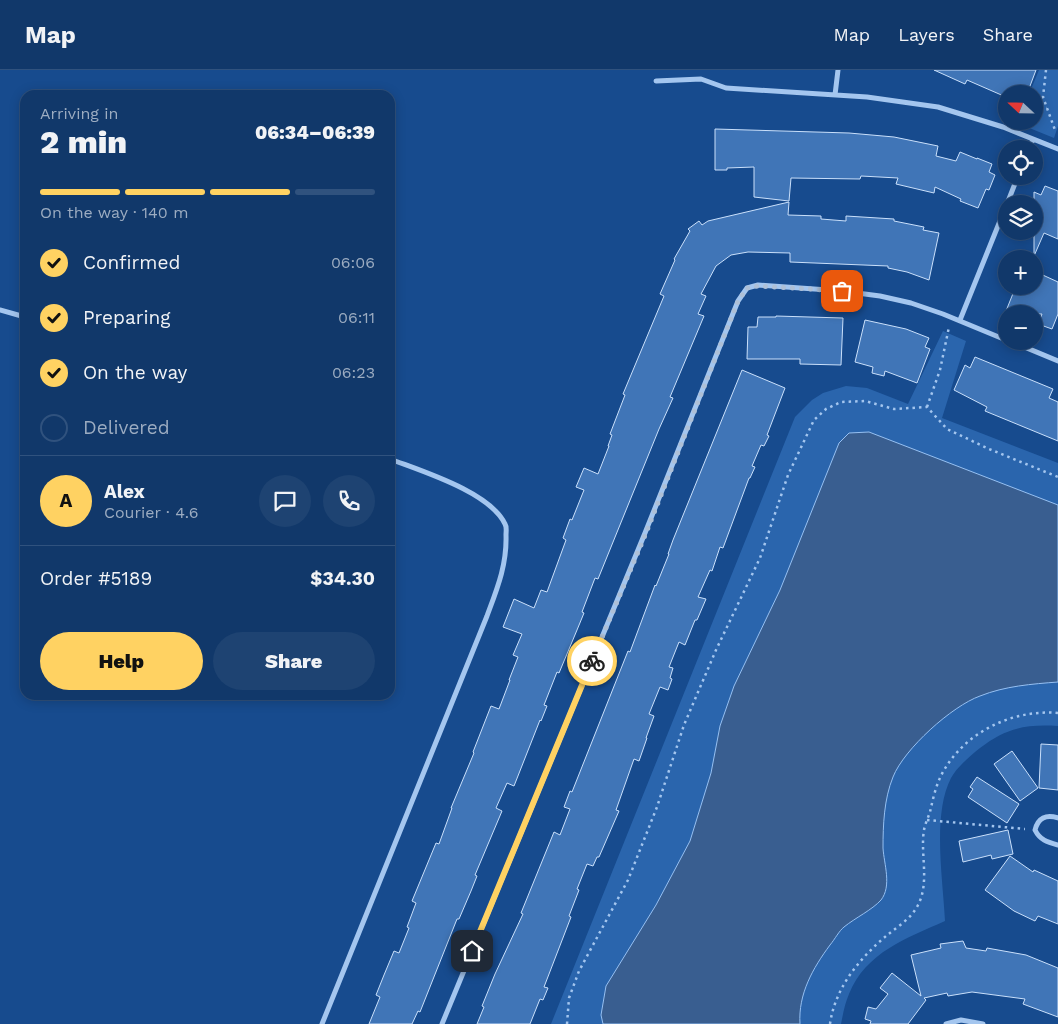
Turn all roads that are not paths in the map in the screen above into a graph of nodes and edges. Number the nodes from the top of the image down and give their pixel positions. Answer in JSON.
{"nodes":[{"id":1,"x":838,"y":70,"type":"edge"},
{"id":2,"x":656,"y":81,"type":"dead end"},
{"id":3,"x":835,"y":95,"type":"junction"},
{"id":4,"x":1033,"y":139,"type":"joint"},
{"id":5,"x":1058,"y":149,"type":"edge"},
{"id":6,"x":998,"y":227,"type":"edge"},
{"id":7,"x":0,"y":310,"type":"edge"},
{"id":8,"x":20,"y":316,"type":"edge"},
{"id":9,"x":960,"y":320,"type":"junction"},
{"id":10,"x":998,"y":337,"type":"edge"},
{"id":11,"x":1032,"y":350,"type":"edge"},
{"id":12,"x":1058,"y":361,"type":"edge"},
{"id":13,"x":395,"y":461,"type":"edge"},
{"id":14,"x":1058,"y":818,"type":"edge"},
{"id":15,"x":1058,"y":845,"type":"edge"},
{"id":16,"x":322,"y":1024,"type":"edge"},
{"id":17,"x":442,"y":1024,"type":"edge"},
{"id":18,"x":946,"y":1024,"type":"edge"},
{"id":19,"x":983,"y":1024,"type":"edge"}],
"edges":[{"from":1,"to":3,"type":"street"},
{"from":2,"to":3,"type":"street"},
{"from":3,"to":4,"type":"street"},
{"from":4,"to":5,"type":"street"},
{"from":6,"to":9,"type":"street"},
{"from":7,"to":8,"type":"street"},
{"from":9,"to":10,"type":"street"},
{"from":9,"to":17,"type":"street"},
{"from":11,"to":12,"type":"street"},
{"from":13,"to":16,"type":"street"},
{"from":14,"to":15,"type":"street"},
{"from":18,"to":19,"type":"street"}]}
